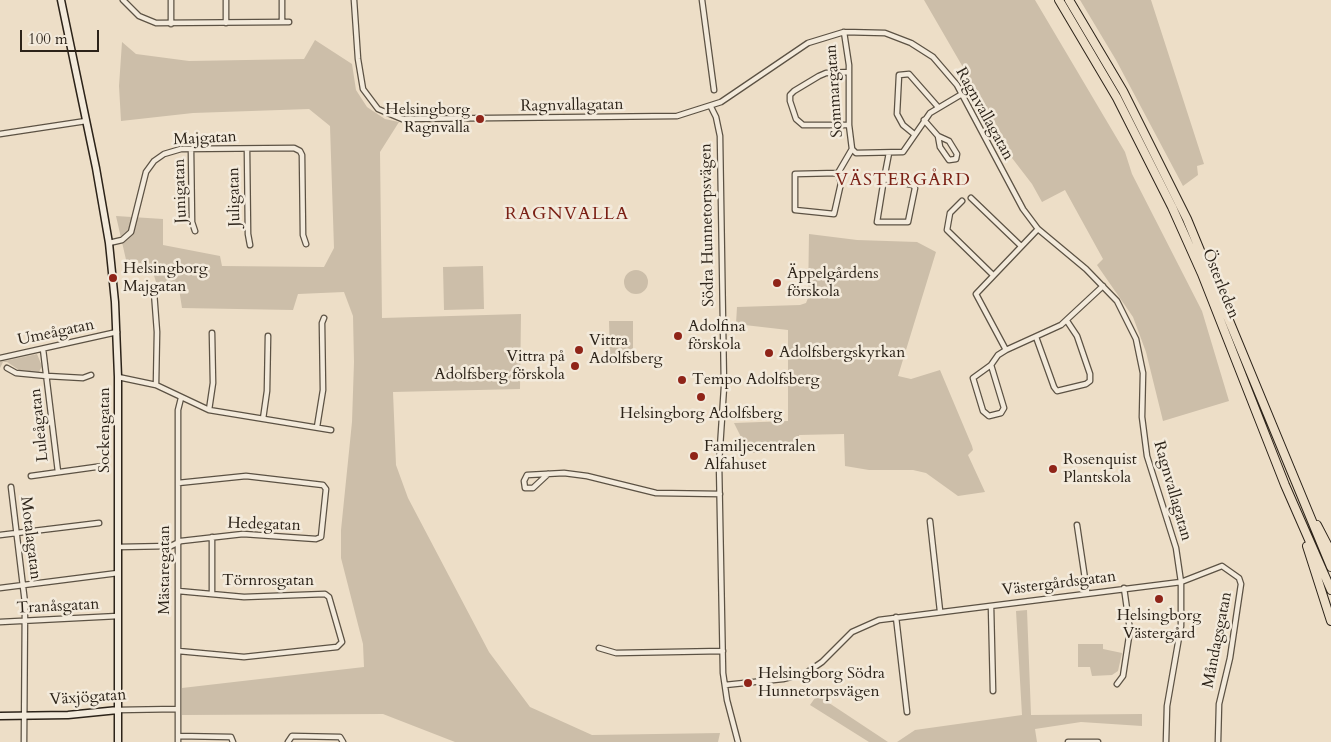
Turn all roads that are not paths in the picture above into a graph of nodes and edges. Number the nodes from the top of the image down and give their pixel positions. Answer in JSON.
{"nodes":[{"id":1,"x":61,"y":0,"type":"edge"},
{"id":2,"x":123,"y":0,"type":"edge"},
{"id":3,"x":171,"y":0,"type":"edge"},
{"id":4,"x":226,"y":0,"type":"edge"},
{"id":5,"x":282,"y":0,"type":"edge"},
{"id":6,"x":354,"y":0,"type":"edge"},
{"id":7,"x":702,"y":0,"type":"edge"},
{"id":8,"x":1059,"y":0,"type":"edge"},
{"id":9,"x":1069,"y":0,"type":"edge"},
{"id":10,"x":282,"y":22,"type":"junction"},
{"id":11,"x":289,"y":22,"type":"dead end"},
{"id":12,"x":226,"y":23,"type":"junction"},
{"id":13,"x":172,"y":24,"type":"junction"},
{"id":14,"x":844,"y":32,"type":"junction"},
{"id":15,"x":849,"y":72,"type":"junction"},
{"id":16,"x":714,"y":90,"type":"dead end"},
{"id":17,"x":962,"y":94,"type":"junction"},
{"id":18,"x":711,"y":107,"type":"junction"},
{"id":19,"x":938,"y":107,"type":"junction"},
{"id":20,"x":924,"y":120,"type":"junction"},
{"id":21,"x":86,"y":122,"type":"junction"},
{"id":22,"x":849,"y":125,"type":"junction"},
{"id":23,"x":0,"y":134,"type":"edge"},
{"id":24,"x":914,"y":134,"type":"junction"},
{"id":25,"x":938,"y":136,"type":"junction"},
{"id":26,"x":191,"y":149,"type":"junction"},
{"id":27,"x":246,"y":149,"type":"junction"},
{"id":28,"x":852,"y":149,"type":"junction"},
{"id":29,"x":889,"y":153,"type":"junction"},
{"id":30,"x":838,"y":173,"type":"junction"},
{"id":31,"x":884,"y":179,"type":"junction"},
{"id":32,"x":971,"y":198,"type":"dead end"},
{"id":33,"x":962,"y":201,"type":"dead end"},
{"id":34,"x":1038,"y":229,"type":"junction"},
{"id":35,"x":195,"y":231,"type":"dead end"},
{"id":36,"x":109,"y":243,"type":"junction"},
{"id":37,"x":306,"y":244,"type":"dead end"},
{"id":38,"x":250,"y":245,"type":"dead end"},
{"id":39,"x":1021,"y":246,"type":"junction"},
{"id":40,"x":993,"y":275,"type":"junction"},
{"id":41,"x":1103,"y":286,"type":"junction"},
{"id":42,"x":154,"y":292,"type":"dead end"},
{"id":43,"x":324,"y":318,"type":"dead end"},
{"id":44,"x":1067,"y":321,"type":"junction"},
{"id":45,"x":117,"y":332,"type":"junction"},
{"id":46,"x":212,"y":333,"type":"dead end"},
{"id":47,"x":268,"y":336,"type":"dead end"},
{"id":48,"x":1036,"y":337,"type":"junction"},
{"id":49,"x":43,"y":349,"type":"junction"},
{"id":50,"x":1006,"y":350,"type":"junction"},
{"id":51,"x":0,"y":358,"type":"edge"},
{"id":52,"x":992,"y":365,"type":"junction"},
{"id":53,"x":7,"y":368,"type":"dead end"},
{"id":54,"x":91,"y":375,"type":"dead end"},
{"id":55,"x":47,"y":376,"type":"junction"},
{"id":56,"x":118,"y":377,"type":"junction"},
{"id":57,"x":156,"y":385,"type":"junction"},
{"id":58,"x":181,"y":398,"type":"junction"},
{"id":59,"x":209,"y":410,"type":"junction"},
{"id":60,"x":263,"y":419,"type":"junction"},
{"id":61,"x":317,"y":427,"type":"junction"},
{"id":62,"x":331,"y":430,"type":"dead end"},
{"id":63,"x":103,"y":466,"type":"dead end"},
{"id":64,"x":58,"y":472,"type":"junction"},
{"id":65,"x":548,"y":474,"type":"junction"},
{"id":66,"x":31,"y":476,"type":"dead end"},
{"id":67,"x":178,"y":483,"type":"junction"},
{"id":68,"x":1296,"y":485,"type":"junction"},
{"id":69,"x":11,"y":487,"type":"dead end"},
{"id":70,"x":720,"y":494,"type":"junction"},
{"id":71,"x":1296,"y":511,"type":"junction"},
{"id":72,"x":930,"y":521,"type":"dead end"},
{"id":73,"x":99,"y":522,"type":"dead end"},
{"id":74,"x":1078,"y":525,"type":"dead end"},
{"id":75,"x":16,"y":533,"type":"junction"},
{"id":76,"x":0,"y":535,"type":"edge"},
{"id":77,"x":212,"y":537,"type":"junction"},
{"id":78,"x":178,"y":543,"type":"junction"},
{"id":79,"x":118,"y":547,"type":"junction"},
{"id":80,"x":1331,"y":552,"type":"edge"},
{"id":81,"x":1331,"y":567,"type":"edge"},
{"id":82,"x":118,"y":573,"type":"junction"},
{"id":83,"x":1181,"y":582,"type":"junction"},
{"id":84,"x":23,"y":586,"type":"junction"},
{"id":85,"x":0,"y":588,"type":"edge"},
{"id":86,"x":1124,"y":588,"type":"junction"},
{"id":87,"x":1331,"y":590,"type":"edge"},
{"id":88,"x":178,"y":591,"type":"junction"},
{"id":89,"x":1087,"y":592,"type":"junction"},
{"id":90,"x":212,"y":594,"type":"junction"},
{"id":91,"x":991,"y":606,"type":"junction"},
{"id":92,"x":940,"y":611,"type":"junction"},
{"id":93,"x":118,"y":616,"type":"junction"},
{"id":94,"x":896,"y":617,"type":"junction"},
{"id":95,"x":26,"y":621,"type":"junction"},
{"id":96,"x":1331,"y":621,"type":"edge"},
{"id":97,"x":0,"y":622,"type":"edge"},
{"id":98,"x":600,"y":648,"type":"dead end"},
{"id":99,"x":178,"y":650,"type":"junction"},
{"id":100,"x":723,"y":651,"type":"junction"},
{"id":101,"x":1118,"y":684,"type":"dead end"},
{"id":102,"x":725,"y":685,"type":"junction"},
{"id":103,"x":993,"y":691,"type":"dead end"},
{"id":104,"x":177,"y":709,"type":"junction"},
{"id":105,"x":118,"y":710,"type":"junction"},
{"id":106,"x":907,"y":712,"type":"dead end"},
{"id":107,"x":0,"y":716,"type":"edge"},
{"id":108,"x":25,"y":716,"type":"junction"},
{"id":109,"x":178,"y":739,"type":"edge"},
{"id":110,"x":24,"y":742,"type":"edge"},
{"id":111,"x":118,"y":742,"type":"edge"},
{"id":112,"x":233,"y":742,"type":"edge"},
{"id":113,"x":288,"y":742,"type":"edge"},
{"id":114,"x":343,"y":742,"type":"edge"},
{"id":115,"x":738,"y":742,"type":"edge"},
{"id":116,"x":1068,"y":742,"type":"edge"},
{"id":117,"x":1098,"y":742,"type":"edge"},
{"id":118,"x":1166,"y":742,"type":"edge"},
{"id":119,"x":1218,"y":742,"type":"edge"}],
"edges":[{"from":1,"to":21,"type":"street","name":"Sockengatan"},
{"from":2,"to":13,"type":"street"},
{"from":3,"to":13,"type":"street"},
{"from":4,"to":12,"type":"street"},
{"from":5,"to":10,"type":"street"},
{"from":6,"to":18,"type":"street","name":"Ragnvallagatan"},
{"from":7,"to":16,"type":"street"},
{"from":8,"to":71,"type":"main road","name":"Österleden"},
{"from":9,"to":68,"type":"main road","name":"Österleden"},
{"from":10,"to":11,"type":"street"},
{"from":10,"to":12,"type":"street"},
{"from":12,"to":13,"type":"street"},
{"from":14,"to":15,"type":"street","name":"Sommargatan"},
{"from":14,"to":17,"type":"street","name":"Ragnvallagatan"},
{"from":14,"to":18,"type":"street","name":"Ragnvallagatan"},
{"from":15,"to":22,"type":"street","name":"Sommargatan"},
{"from":15,"to":22,"type":"street"},
{"from":17,"to":19,"type":"street","name":"Sommargatan"},
{"from":17,"to":34,"type":"street","name":"Ragnvallagatan"},
{"from":18,"to":70,"type":"street","name":"Södra Hunnetorpsvägen"},
{"from":19,"to":20,"type":"street","name":"Sommargatan"},
{"from":19,"to":24,"type":"street"},
{"from":20,"to":24,"type":"street","name":"Sommargatan"},
{"from":20,"to":25,"type":"street"},
{"from":21,"to":23,"type":"street"},
{"from":21,"to":36,"type":"street","name":"Sockengatan"},
{"from":22,"to":28,"type":"street","name":"Sommargatan"},
{"from":24,"to":29,"type":"street","name":"Sommargatan"},
{"from":25,"to":25,"type":"street"},
{"from":26,"to":27,"type":"street","name":"Majgatan"},
{"from":26,"to":35,"type":"street","name":"Junigatan"},
{"from":26,"to":36,"type":"street","name":"Majgatan"},
{"from":27,"to":37,"type":"street","name":"Majgatan"},
{"from":27,"to":38,"type":"street","name":"Juligatan"},
{"from":28,"to":29,"type":"street","name":"Sommargatan"},
{"from":28,"to":30,"type":"street","name":"Sommargatan"},
{"from":29,"to":31,"type":"street"},
{"from":30,"to":30,"type":"street"},
{"from":31,"to":31,"type":"street"},
{"from":32,"to":39,"type":"street"},
{"from":33,"to":40,"type":"street"},
{"from":34,"to":39,"type":"street"},
{"from":34,"to":41,"type":"street","name":"Ragnvallagatan"},
{"from":36,"to":45,"type":"street","name":"Sockengatan"},
{"from":39,"to":40,"type":"street"},
{"from":40,"to":50,"type":"street"},
{"from":41,"to":44,"type":"street"},
{"from":41,"to":83,"type":"street","name":"Ragnvallagatan"},
{"from":42,"to":57,"type":"street"},
{"from":43,"to":61,"type":"street"},
{"from":44,"to":48,"type":"street"},
{"from":44,"to":48,"type":"street"},
{"from":45,"to":49,"type":"street","name":"Umeågatan"},
{"from":45,"to":56,"type":"street","name":"Sockengatan"},
{"from":46,"to":59,"type":"street"},
{"from":47,"to":60,"type":"street"},
{"from":48,"to":50,"type":"street"},
{"from":49,"to":51,"type":"street","name":"Umeågatan"},
{"from":49,"to":55,"type":"street","name":"Luleågatan"},
{"from":50,"to":52,"type":"street"},
{"from":52,"to":52,"type":"street"},
{"from":53,"to":55,"type":"street","name":"Luleågatan"},
{"from":54,"to":55,"type":"street","name":"Luleågatan"},
{"from":55,"to":64,"type":"street","name":"Luleågatan"},
{"from":56,"to":57,"type":"street"},
{"from":56,"to":79,"type":"street","name":"Sockengatan"},
{"from":57,"to":58,"type":"street"},
{"from":58,"to":59,"type":"street"},
{"from":58,"to":67,"type":"street","name":"Mästaregatan"},
{"from":59,"to":60,"type":"street"},
{"from":60,"to":61,"type":"street"},
{"from":61,"to":62,"type":"street"},
{"from":63,"to":64,"type":"street","name":"Luleågatan"},
{"from":64,"to":66,"type":"street","name":"Luleågatan"},
{"from":65,"to":65,"type":"street"},
{"from":65,"to":70,"type":"street"},
{"from":67,"to":77,"type":"street","name":"Hedegatan"},
{"from":67,"to":78,"type":"street","name":"Mästaregatan"},
{"from":68,"to":80,"type":"main road"},
{"from":68,"to":81,"type":"main road","name":"Österleden"},
{"from":69,"to":75,"type":"street","name":"Motalagatan"},
{"from":70,"to":100,"type":"street","name":"Södra Hunnetorpsvägen"},
{"from":71,"to":87,"type":"main road","name":"Österleden"},
{"from":71,"to":96,"type":"main road"},
{"from":72,"to":92,"type":"street"},
{"from":73,"to":75,"type":"street"},
{"from":74,"to":89,"type":"street"},
{"from":75,"to":76,"type":"street"},
{"from":75,"to":84,"type":"street","name":"Motalagatan"},
{"from":77,"to":78,"type":"street","name":"Hedegatan"},
{"from":77,"to":90,"type":"street"},
{"from":78,"to":79,"type":"street","name":"Hedegatan"},
{"from":78,"to":88,"type":"street","name":"Mästaregatan"},
{"from":79,"to":82,"type":"street","name":"Sockengatan"},
{"from":82,"to":84,"type":"street"},
{"from":82,"to":93,"type":"street","name":"Sockengatan"},
{"from":83,"to":86,"type":"street","name":"Västergårdsgatan"},
{"from":83,"to":118,"type":"street","name":"Ragnvallagatan"},
{"from":83,"to":119,"type":"street","name":"Måndagsgatan"},
{"from":84,"to":85,"type":"street"},
{"from":84,"to":95,"type":"street","name":"Motalagatan"},
{"from":86,"to":89,"type":"street","name":"Västergårdsgatan"},
{"from":86,"to":101,"type":"street"},
{"from":88,"to":90,"type":"street","name":"Törnrosgatan"},
{"from":88,"to":99,"type":"street","name":"Mästaregatan"},
{"from":89,"to":91,"type":"street","name":"Västergårdsgatan"},
{"from":90,"to":99,"type":"street","name":"Törnrosgatan"},
{"from":91,"to":92,"type":"street","name":"Västergårdsgatan"},
{"from":91,"to":103,"type":"street"},
{"from":92,"to":94,"type":"street","name":"Västergårdsgatan"},
{"from":93,"to":95,"type":"street","name":"Tranåsgatan"},
{"from":93,"to":105,"type":"street","name":"Sockengatan"},
{"from":94,"to":102,"type":"street","name":"Västergårdsgatan"},
{"from":94,"to":106,"type":"street"},
{"from":95,"to":97,"type":"street","name":"Tranåsgatan"},
{"from":95,"to":108,"type":"street","name":"Motalagatan"},
{"from":98,"to":100,"type":"street"},
{"from":99,"to":104,"type":"street","name":"Mästaregatan"},
{"from":100,"to":102,"type":"street","name":"Södra Hunnetorpsvägen"},
{"from":102,"to":115,"type":"street","name":"Södra Hunnetorpsvägen"},
{"from":104,"to":105,"type":"street","name":"Växjögatan"},
{"from":104,"to":109,"type":"street","name":"Mästaregatan"},
{"from":105,"to":108,"type":"street","name":"Växjögatan"},
{"from":105,"to":111,"type":"street","name":"Sockengatan"},
{"from":107,"to":108,"type":"street","name":"Växjögatan"},
{"from":108,"to":110,"type":"street","name":"Motalagatan"},
{"from":109,"to":112,"type":"street"},
{"from":113,"to":114,"type":"street"},
{"from":116,"to":117,"type":"street"}]}
